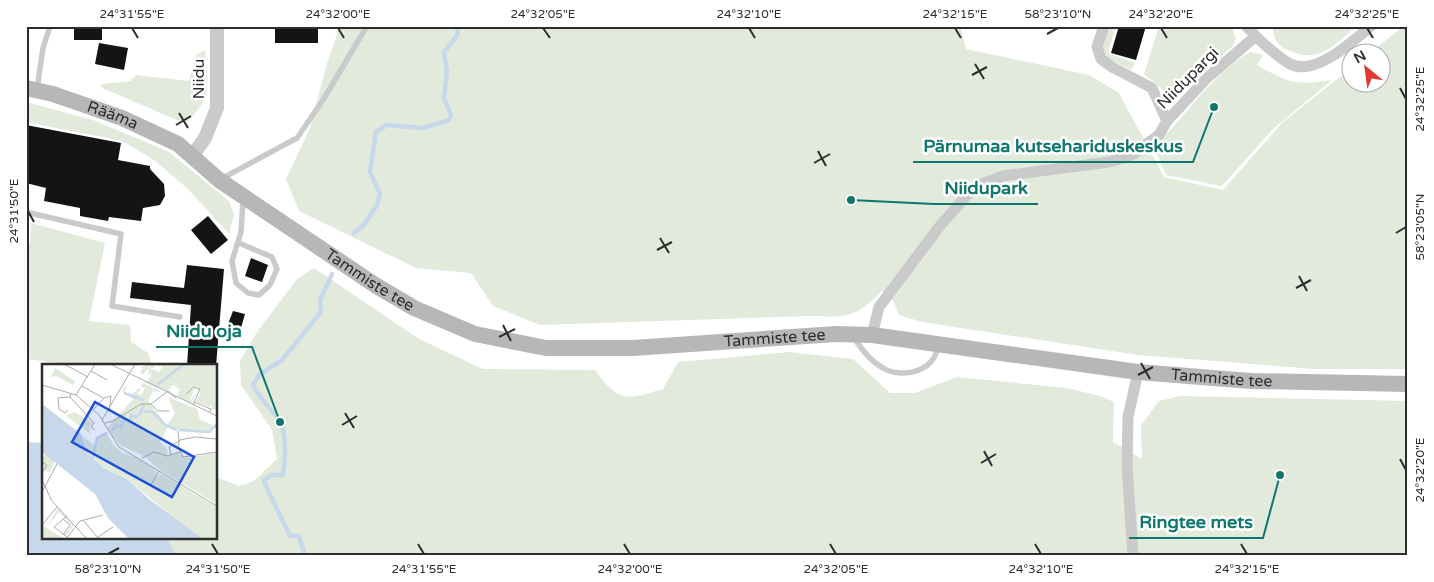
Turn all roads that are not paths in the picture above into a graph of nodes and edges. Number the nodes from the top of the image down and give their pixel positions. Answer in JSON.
{"nodes":[{"id":1,"x":50,"y":26,"type":"edge"},
{"id":2,"x":217,"y":26,"type":"edge"},
{"id":3,"x":367,"y":26,"type":"edge"},
{"id":4,"x":1104,"y":26,"type":"edge"},
{"id":5,"x":1246,"y":26,"type":"edge"},
{"id":6,"x":1371,"y":26,"type":"edge"},
{"id":7,"x":1256,"y":36,"type":"junction"},
{"id":8,"x":31,"y":90,"type":"edge"},
{"id":9,"x":1167,"y":121,"type":"junction"},
{"id":10,"x":193,"y":155,"type":"junction"},
{"id":11,"x":220,"y":180,"type":"junction"},
{"id":12,"x":244,"y":197,"type":"junction"},
{"id":13,"x":26,"y":212,"type":"edge"},
{"id":14,"x":239,"y":243,"type":"junction"},
{"id":15,"x":180,"y":316,"type":"dead end"},
{"id":16,"x":852,"y":334,"type":"junction"},
{"id":17,"x":872,"y":334,"type":"junction"},
{"id":18,"x":937,"y":343,"type":"junction"},
{"id":19,"x":1138,"y":372,"type":"junction"},
{"id":20,"x":1408,"y":384,"type":"edge"},
{"id":21,"x":1133,"y":556,"type":"edge"}],
"edges":[{"from":1,"to":8,"type":"lane"},
{"from":2,"to":10,"type":"street","name":"Niidu"},
{"from":3,"to":11,"type":"lane"},
{"from":4,"to":9,"type":"street"},
{"from":5,"to":7,"type":"street"},
{"from":6,"to":7,"type":"street"},
{"from":7,"to":9,"type":"street","name":"Niidupargi"},
{"from":8,"to":10,"type":"main road","name":"Rääma"},
{"from":9,"to":17,"type":"street","name":"Niidupargi"},
{"from":10,"to":11,"type":"main road","name":"Tammiste tee"},
{"from":11,"to":12,"type":"main road","name":"Tammiste tee"},
{"from":12,"to":14,"type":"lane"},
{"from":12,"to":16,"type":"main road","name":"Tammiste tee"},
{"from":13,"to":15,"type":"lane"},
{"from":14,"to":14,"type":"lane"},
{"from":16,"to":17,"type":"main road","name":"Tammiste tee"},
{"from":16,"to":18,"type":"lane"},
{"from":17,"to":18,"type":"main road","name":"Tammiste tee"},
{"from":18,"to":19,"type":"main road","name":"Tammiste tee"},
{"from":19,"to":20,"type":"main road","name":"Tammiste tee"},
{"from":19,"to":21,"type":"street"}]}
